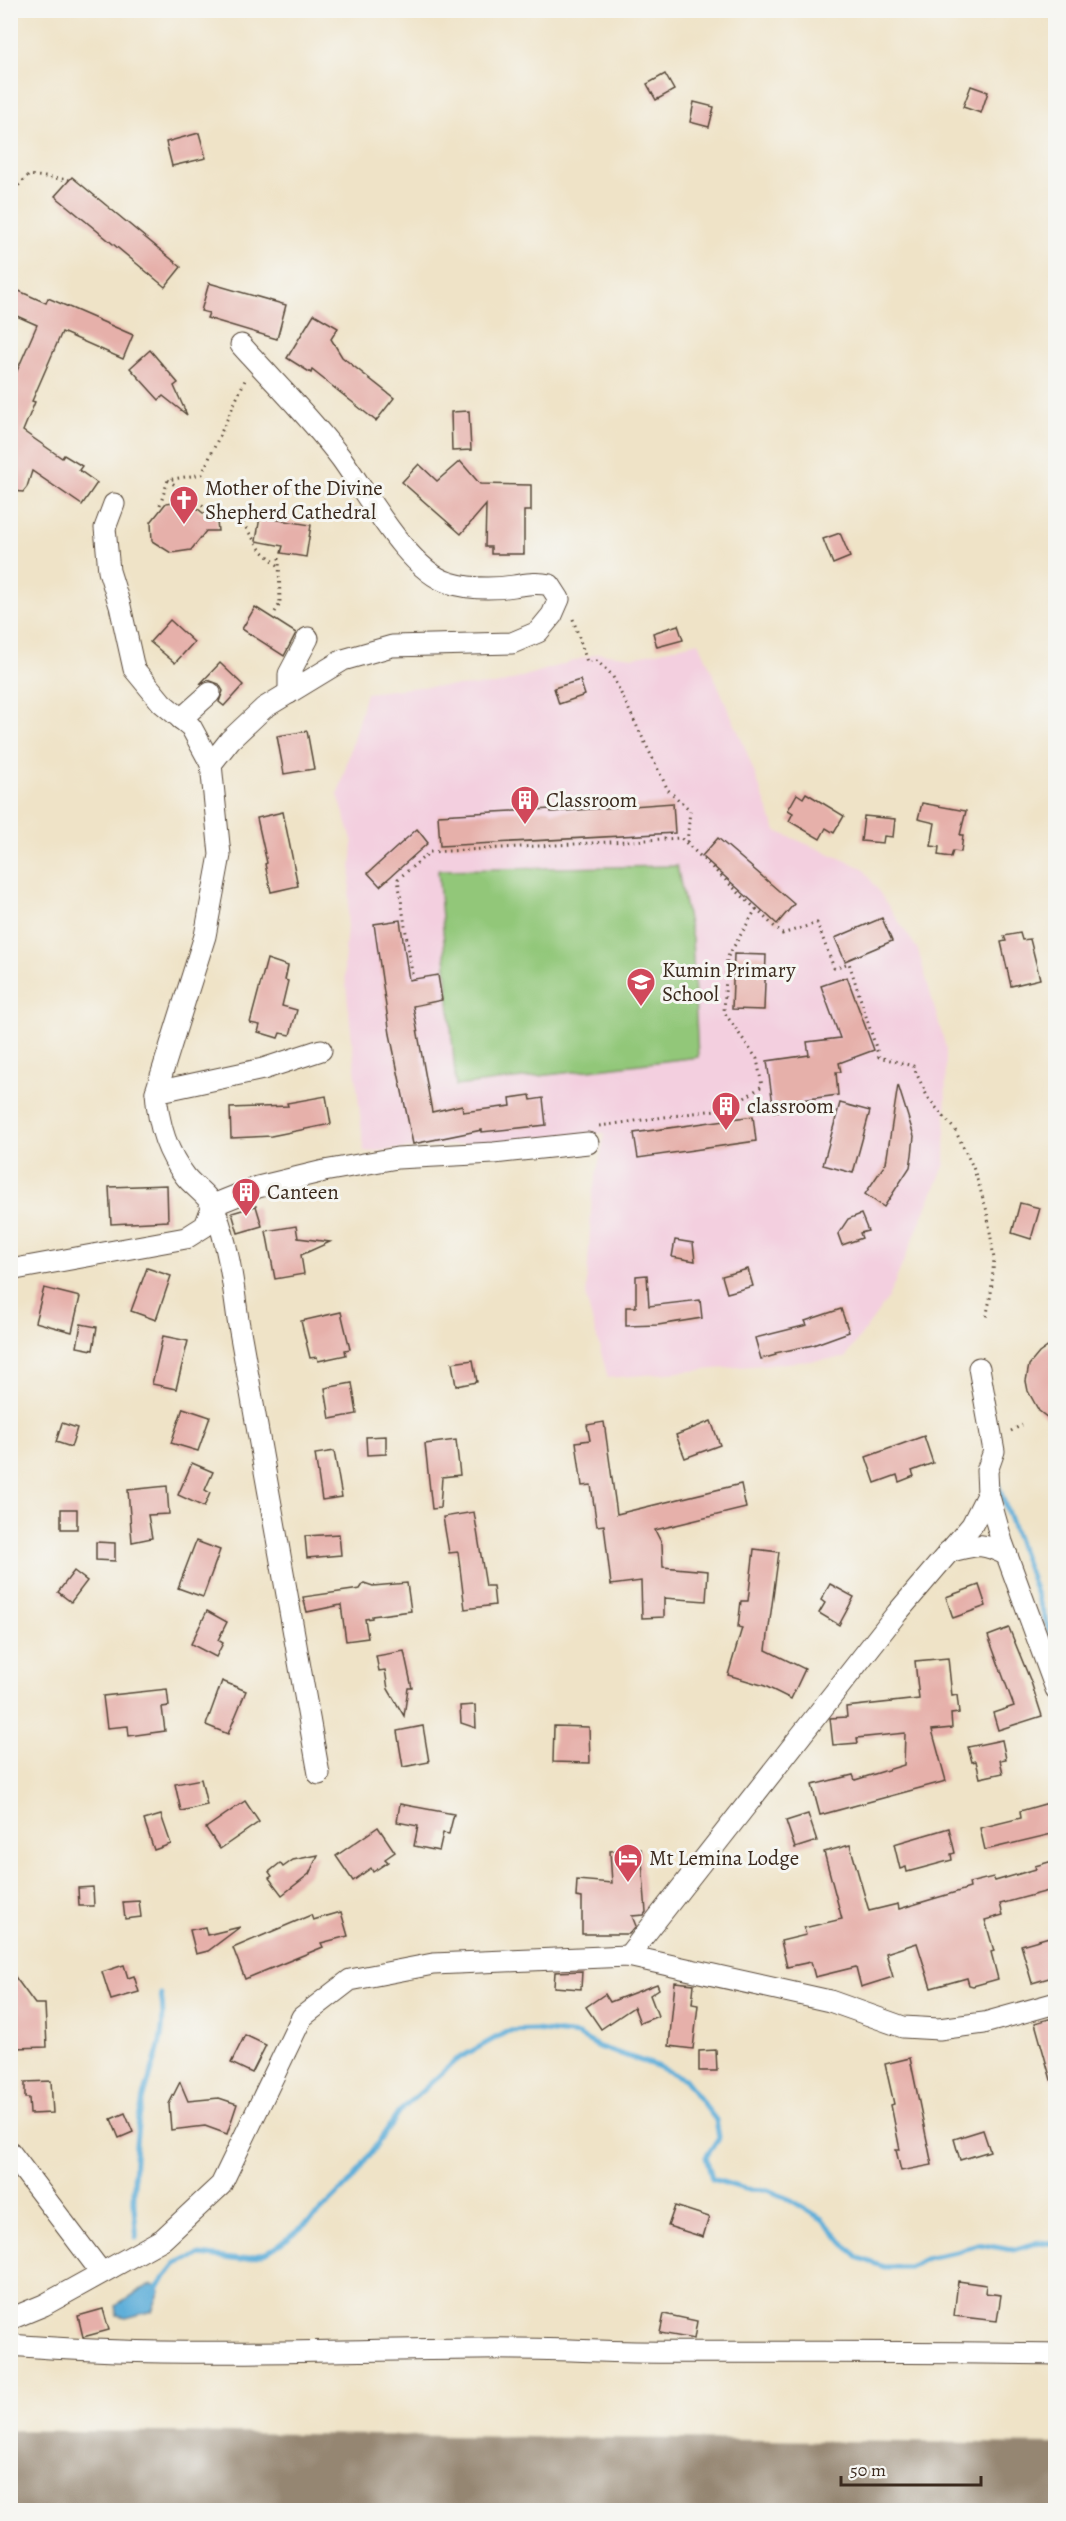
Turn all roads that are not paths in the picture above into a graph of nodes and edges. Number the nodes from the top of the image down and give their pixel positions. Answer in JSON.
{"nodes":[{"id":1,"x":241,"y":345,"type":"dead end"},
{"id":2,"x":114,"y":504,"type":"dead end"},
{"id":3,"x":308,"y":638,"type":"dead end"},
{"id":4,"x":210,"y":693,"type":"dead end"},
{"id":5,"x":289,"y":693,"type":"junction"},
{"id":6,"x":181,"y":719,"type":"junction"},
{"id":7,"x":211,"y":764,"type":"junction"},
{"id":8,"x":321,"y":1050,"type":"dead end"},
{"id":9,"x":156,"y":1092,"type":"junction"},
{"id":10,"x":592,"y":1135,"type":"road end"},
{"id":11,"x":213,"y":1205,"type":"junction"},
{"id":12,"x":10,"y":1270,"type":"edge"},
{"id":13,"x":979,"y":1368,"type":"dead end"},
{"id":14,"x":987,"y":1493,"type":"junction"},
{"id":15,"x":948,"y":1552,"type":"junction"},
{"id":16,"x":1007,"y":1554,"type":"junction"},
{"id":17,"x":1056,"y":1689,"type":"edge"},
{"id":18,"x":319,"y":1774,"type":"dead end"},
{"id":19,"x":628,"y":1956,"type":"junction"},
{"id":20,"x":1056,"y":2002,"type":"edge"},
{"id":21,"x":10,"y":2152,"type":"edge"},
{"id":22,"x":101,"y":2272,"type":"junction"},
{"id":23,"x":10,"y":2319,"type":"edge"},
{"id":24,"x":10,"y":2345,"type":"edge"},
{"id":25,"x":1056,"y":2354,"type":"edge"}],
"edges":[{"from":1,"to":5,"type":"street"},
{"from":2,"to":6,"type":"street"},
{"from":3,"to":5,"type":"street"},
{"from":4,"to":6,"type":"street"},
{"from":5,"to":7,"type":"street"},
{"from":6,"to":7,"type":"street"},
{"from":7,"to":9,"type":"street"},
{"from":8,"to":9,"type":"street"},
{"from":9,"to":11,"type":"street"},
{"from":10,"to":11,"type":"street"},
{"from":11,"to":12,"type":"street"},
{"from":11,"to":18,"type":"street"},
{"from":13,"to":14,"type":"street"},
{"from":14,"to":15,"type":"street"},
{"from":14,"to":16,"type":"street"},
{"from":15,"to":16,"type":"street"},
{"from":15,"to":19,"type":"street"},
{"from":16,"to":17,"type":"street"},
{"from":19,"to":20,"type":"street"},
{"from":19,"to":22,"type":"street"},
{"from":21,"to":22,"type":"street"},
{"from":22,"to":23,"type":"street"},
{"from":24,"to":25,"type":"street"}]}
